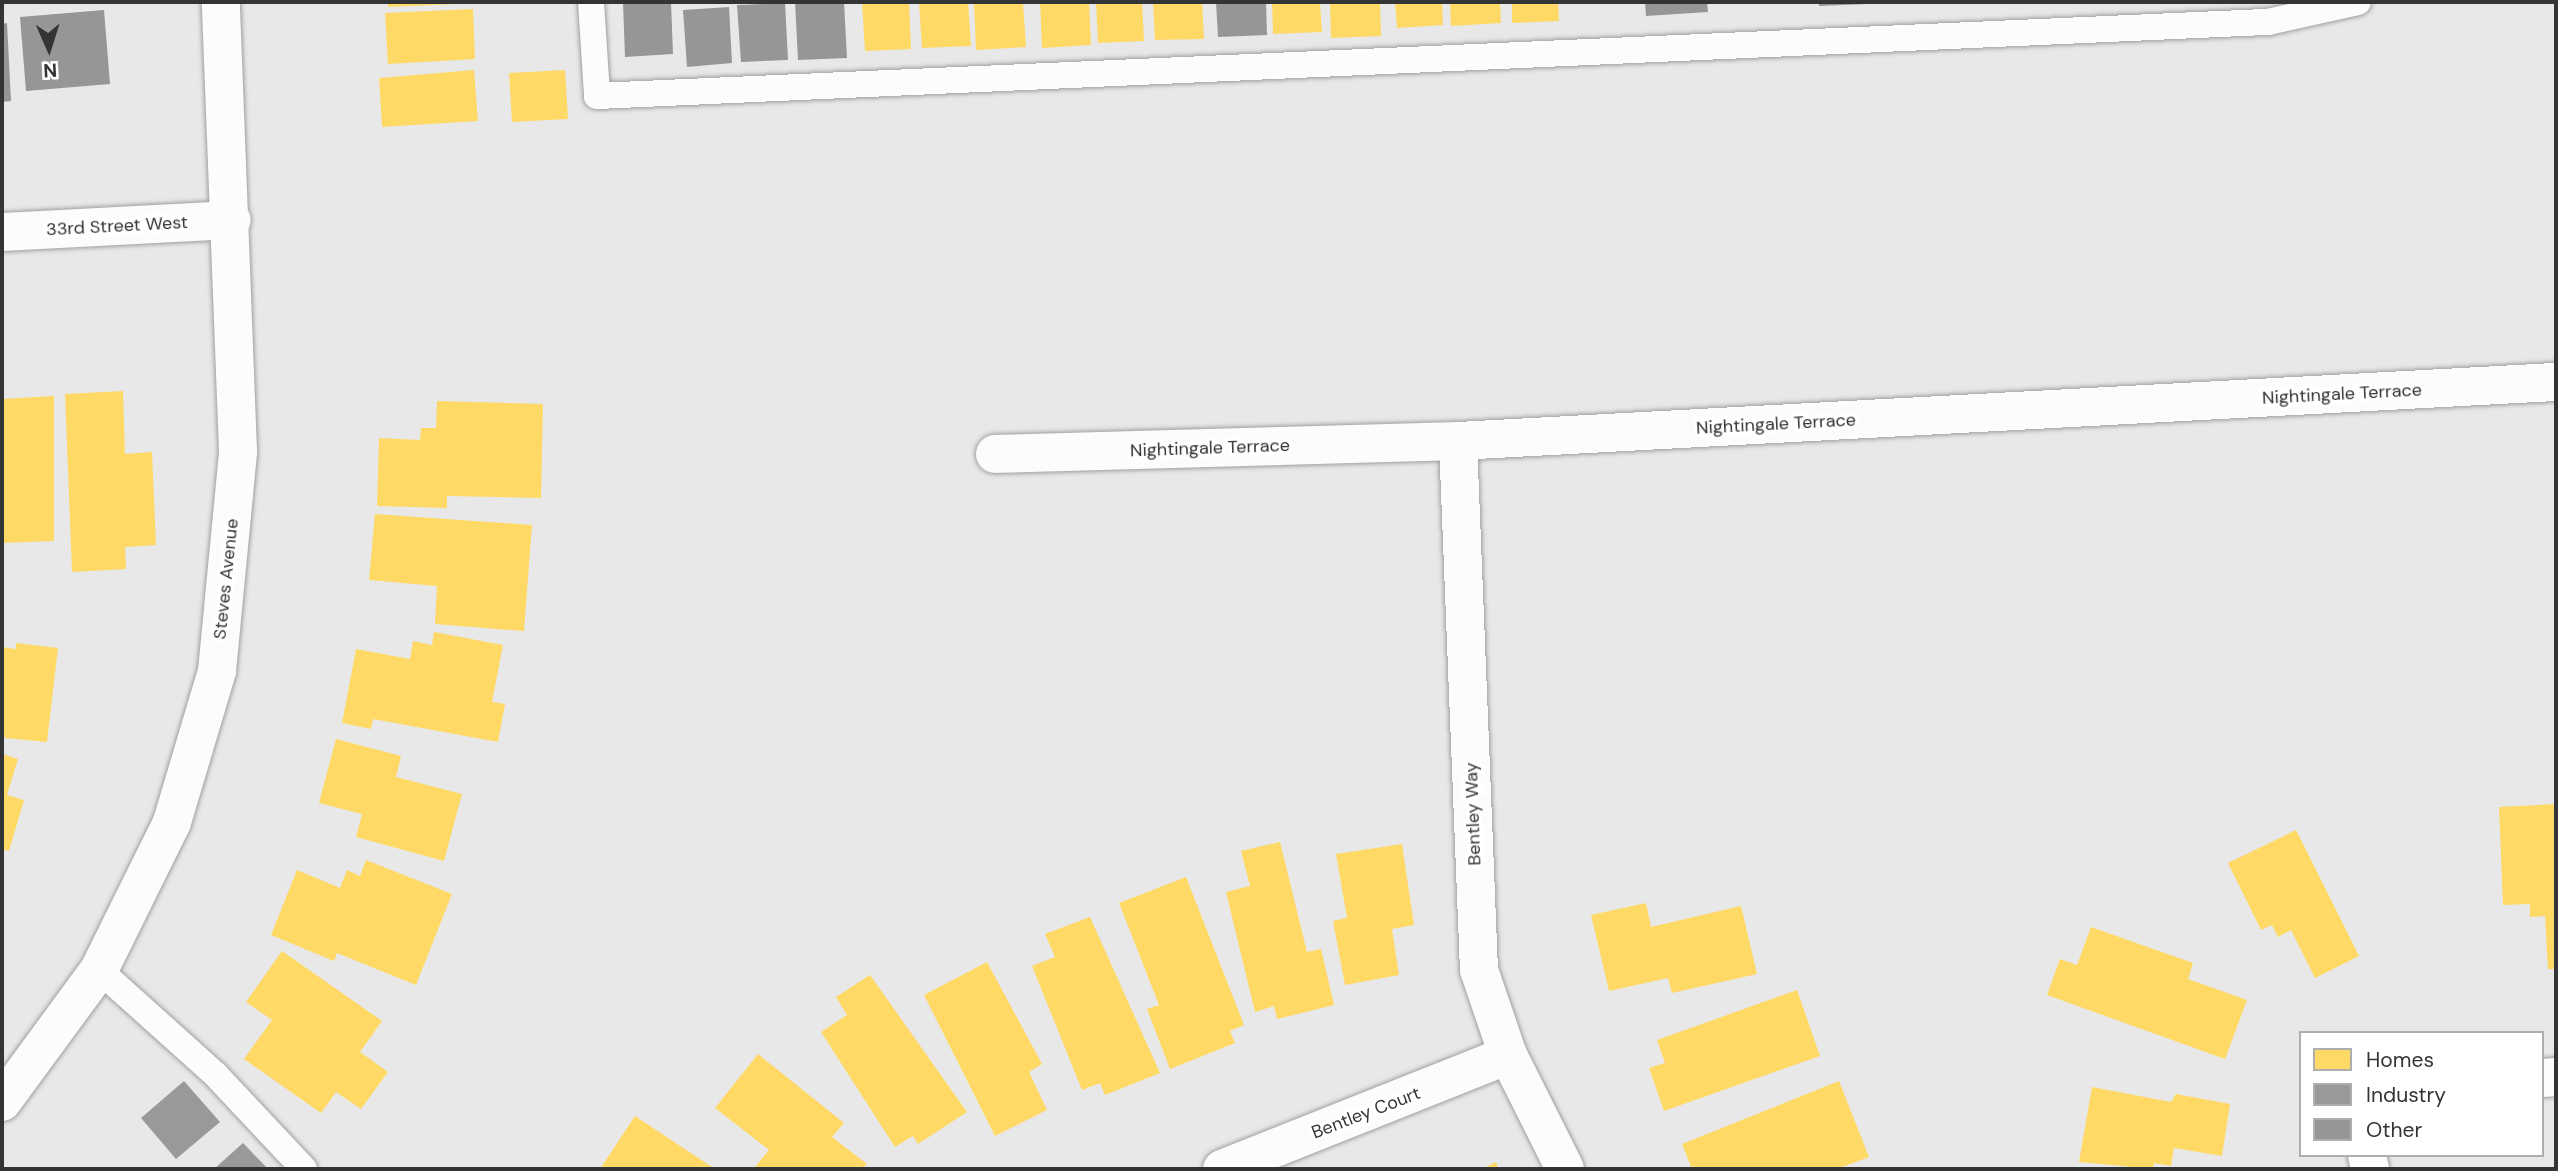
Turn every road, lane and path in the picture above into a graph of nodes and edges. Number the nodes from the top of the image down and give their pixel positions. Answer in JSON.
{"nodes":[{"id":1,"x":221,"y":2,"type":"edge"},
{"id":2,"x":591,"y":2,"type":"edge"},
{"id":3,"x":2358,"y":2,"type":"edge"},
{"id":4,"x":232,"y":220,"type":"junction"},
{"id":5,"x":2,"y":232,"type":"edge"},
{"id":6,"x":2556,"y":382,"type":"edge"},
{"id":7,"x":1458,"y":441,"type":"junction"},
{"id":8,"x":995,"y":454,"type":"dead end"},
{"id":9,"x":99,"y":970,"type":"junction"},
{"id":10,"x":1508,"y":1055,"type":"junction"},
{"id":11,"x":2,"y":1102,"type":"edge"},
{"id":12,"x":304,"y":1169,"type":"edge"},
{"id":13,"x":1222,"y":1169,"type":"edge"},
{"id":14,"x":1565,"y":1169,"type":"edge"}],
"edges":[{"from":1,"to":4,"type":"street","name":"Steves Avenue"},
{"from":2,"to":3,"type":"lane"},
{"from":4,"to":5,"type":"street","name":"33rd Street West"},
{"from":4,"to":9,"type":"street","name":"Steves Avenue"},
{"from":6,"to":7,"type":"street","name":"Nightingale Terrace"},
{"from":7,"to":8,"type":"street","name":"Nightingale Terrace"},
{"from":7,"to":10,"type":"street","name":"Bentley Way"},
{"from":9,"to":11,"type":"street","name":"Steves Avenue"},
{"from":9,"to":12,"type":"lane"},
{"from":10,"to":13,"type":"street","name":"Bentley Court"},
{"from":10,"to":14,"type":"street","name":"Bentley Way"}]}
